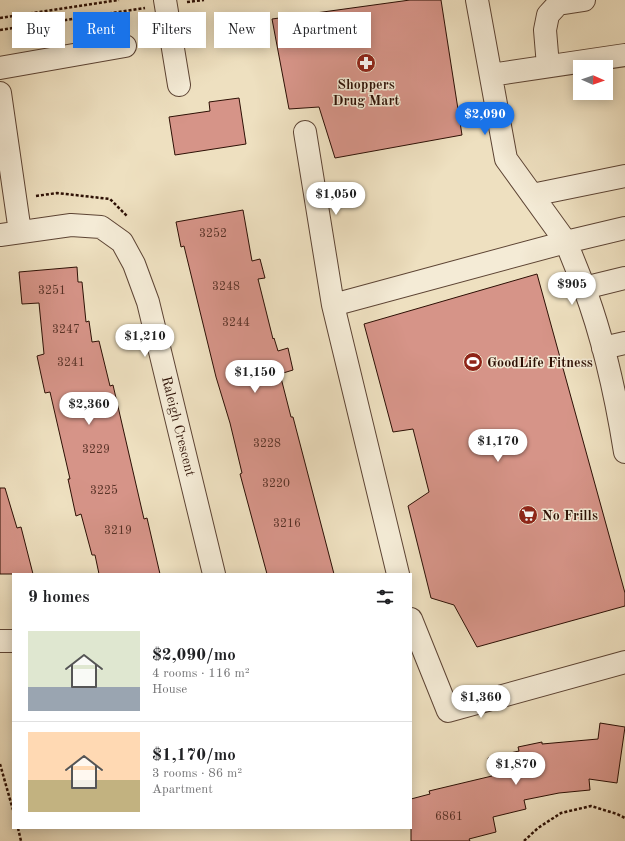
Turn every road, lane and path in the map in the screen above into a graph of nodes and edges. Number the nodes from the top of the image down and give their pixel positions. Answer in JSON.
{"nodes":[{"id":1,"x":119,"y":0,"type":"edge"},
{"id":2,"x":204,"y":0,"type":"edge"},
{"id":3,"x":477,"y":0,"type":"edge"},
{"id":4,"x":584,"y":0,"type":"edge"},
{"id":5,"x":165,"y":3,"type":"edge"},
{"id":6,"x":0,"y":18,"type":"edge"},
{"id":7,"x":0,"y":30,"type":"edge"},
{"id":8,"x":114,"y":48,"type":"edge"},
{"id":9,"x":625,"y":55,"type":"edge"},
{"id":10,"x":548,"y":66,"type":"junction"},
{"id":11,"x":0,"y":68,"type":"edge"},
{"id":12,"x":491,"y":75,"type":"junction"},
{"id":13,"x":179,"y":85,"type":"dead end"},
{"id":14,"x":0,"y":92,"type":"edge"},
{"id":15,"x":305,"y":132,"type":"dead end"},
{"id":16,"x":625,"y":176,"type":"edge"},
{"id":17,"x":532,"y":195,"type":"junction"},
{"id":18,"x":625,"y":228,"type":"edge"},
{"id":19,"x":10,"y":234,"type":"edge"},
{"id":20,"x":566,"y":242,"type":"junction"},
{"id":21,"x":625,"y":278,"type":"edge"},
{"id":22,"x":584,"y":288,"type":"junction"},
{"id":23,"x":333,"y":305,"type":"junction"},
{"id":24,"x":625,"y":343,"type":"edge"},
{"id":25,"x":603,"y":348,"type":"junction"},
{"id":26,"x":623,"y":422,"type":"edge"},
{"id":27,"x":625,"y":452,"type":"edge"},
{"id":28,"x":214,"y":573,"type":"edge"},
{"id":29,"x":398,"y":573,"type":"edge"},
{"id":30,"x":412,"y":621,"type":"edge"},
{"id":31,"x":0,"y":641,"type":"edge"},
{"id":32,"x":12,"y":641,"type":"edge"},
{"id":33,"x":625,"y":662,"type":"edge"},
{"id":34,"x":0,"y":764,"type":"edge"},
{"id":35,"x":12,"y":806,"type":"edge"},
{"id":36,"x":625,"y":818,"type":"edge"},
{"id":37,"x":18,"y":829,"type":"edge"},
{"id":38,"x":21,"y":841,"type":"edge"},
{"id":39,"x":524,"y":841,"type":"edge"}],
"edges":[{"from":1,"to":6,"type":"path"},
{"from":2,"to":5,"type":"path"},
{"from":3,"to":12,"type":"street"},
{"from":4,"to":10,"type":"street"},
{"from":5,"to":7,"type":"path"},
{"from":5,"to":13,"type":"street"},
{"from":8,"to":11,"type":"street"},
{"from":9,"to":10,"type":"street"},
{"from":10,"to":12,"type":"street"},
{"from":12,"to":17,"type":"street"},
{"from":14,"to":19,"type":"street"},
{"from":15,"to":23,"type":"street"},
{"from":16,"to":17,"type":"street"},
{"from":17,"to":20,"type":"street"},
{"from":18,"to":20,"type":"street"},
{"from":19,"to":28,"type":"street","name":"Raleigh Crescent"},
{"from":20,"to":22,"type":"street"},
{"from":20,"to":23,"type":"street"},
{"from":21,"to":22,"type":"street"},
{"from":22,"to":25,"type":"street"},
{"from":23,"to":29,"type":"street"},
{"from":24,"to":25,"type":"street"},
{"from":25,"to":26,"type":"street"},
{"from":26,"to":27,"type":"street"},
{"from":30,"to":33,"type":"street"},
{"from":31,"to":32,"type":"street"},
{"from":34,"to":35,"type":"path"},
{"from":36,"to":39,"type":"path"},
{"from":37,"to":38,"type":"path"}]}
